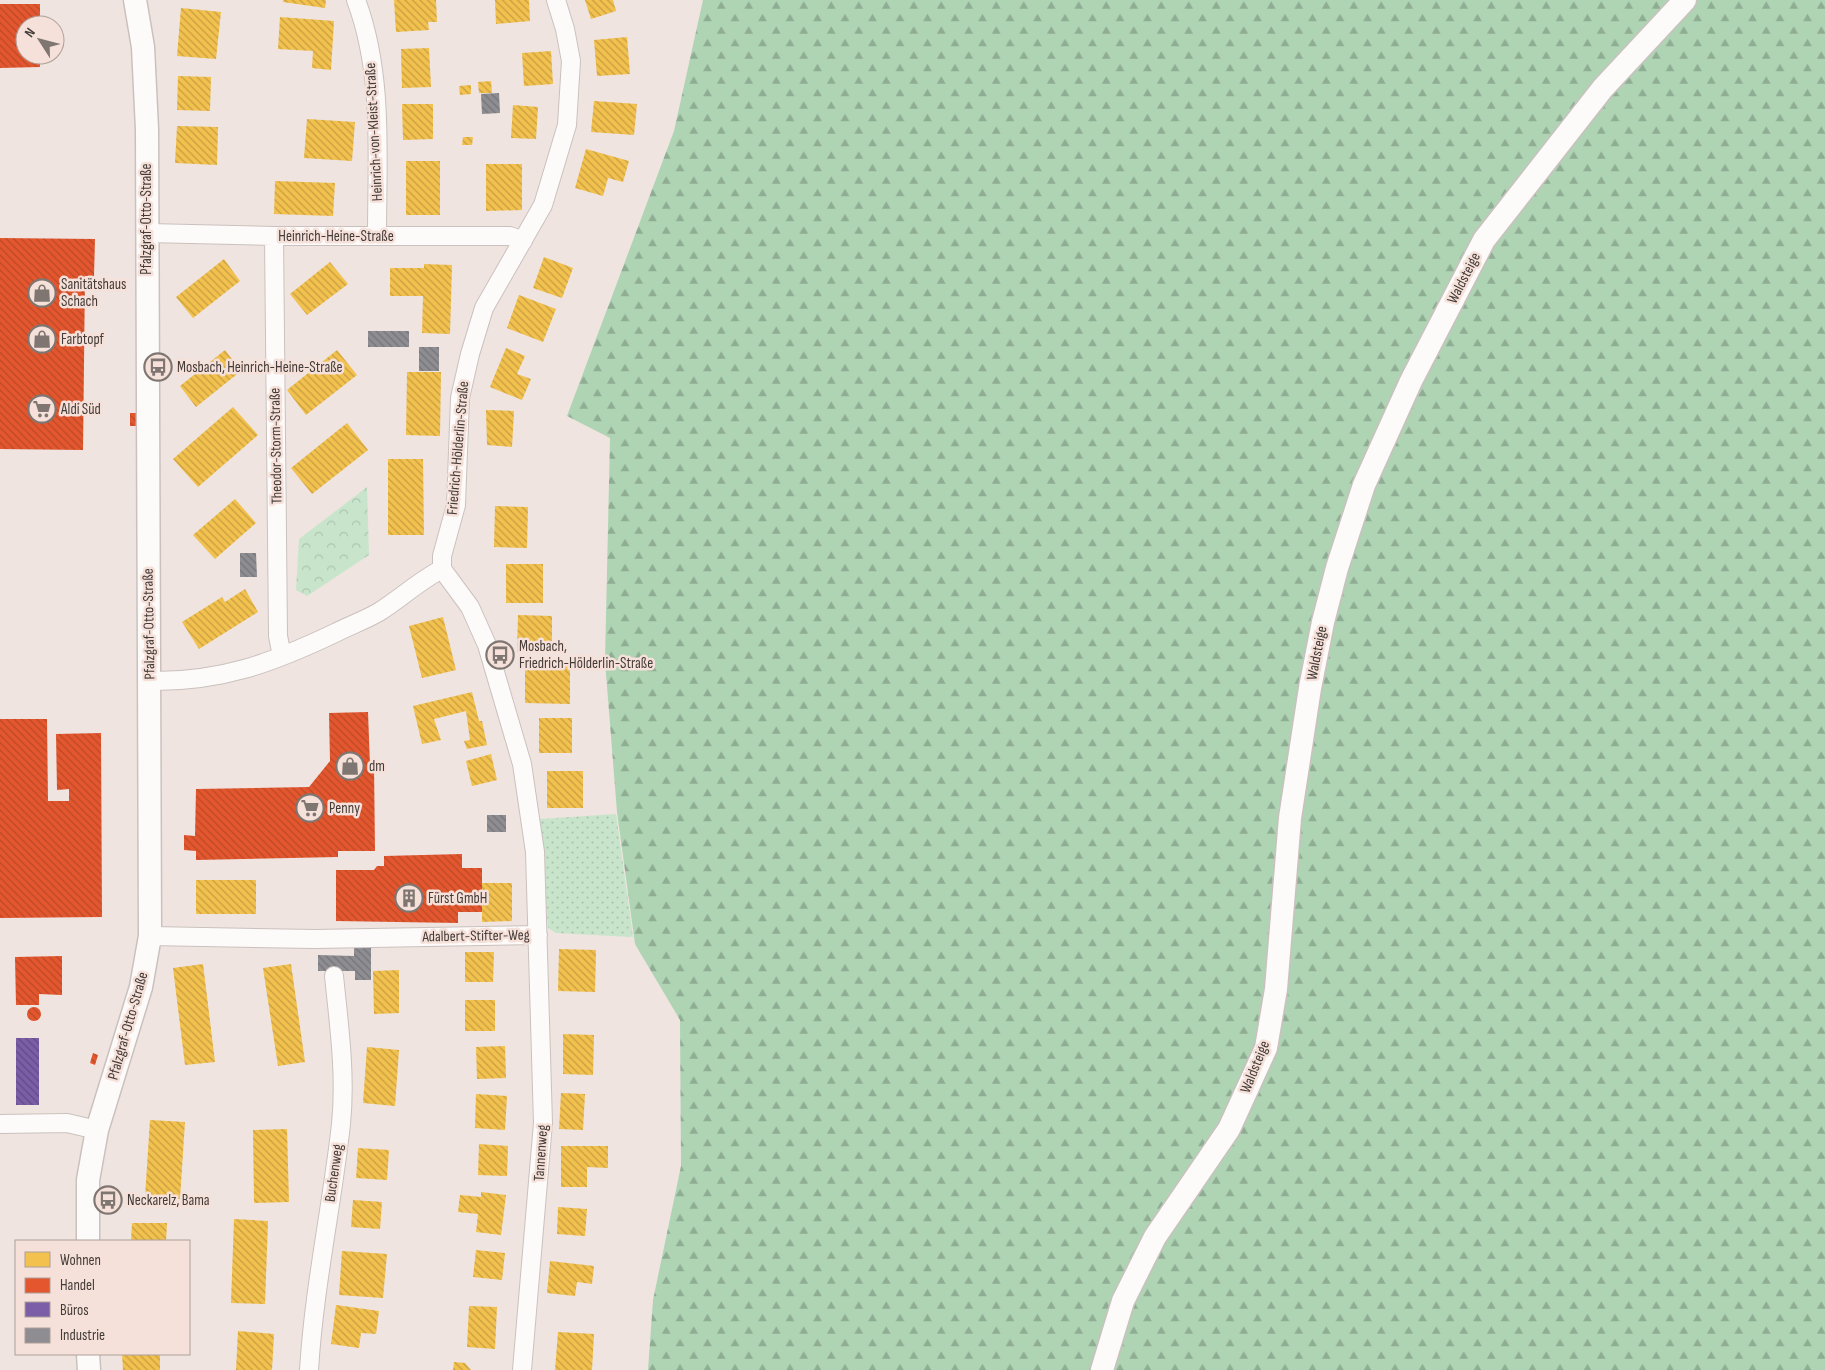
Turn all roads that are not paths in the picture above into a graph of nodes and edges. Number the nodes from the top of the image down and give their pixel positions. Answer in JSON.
{"nodes":[{"id":1,"x":135,"y":0,"type":"edge"},
{"id":2,"x":356,"y":0,"type":"edge"},
{"id":3,"x":556,"y":0,"type":"edge"},
{"id":4,"x":1685,"y":0,"type":"edge"},
{"id":5,"x":148,"y":233,"type":"junction"},
{"id":6,"x":377,"y":235,"type":"junction"},
{"id":7,"x":274,"y":236,"type":"junction"},
{"id":8,"x":523,"y":241,"type":"junction"},
{"id":9,"x":442,"y":569,"type":"junction"},
{"id":10,"x":282,"y":656,"type":"junction"},
{"id":11,"x":150,"y":681,"type":"junction"},
{"id":12,"x":538,"y":935,"type":"junction"},
{"id":13,"x":150,"y":936,"type":"junction"},
{"id":14,"x":334,"y":976,"type":"dead end"},
{"id":15,"x":0,"y":1124,"type":"edge"},
{"id":16,"x":97,"y":1130,"type":"junction"},
{"id":17,"x":88,"y":1240,"type":"edge"},
{"id":18,"x":88,"y":1355,"type":"edge"},
{"id":19,"x":89,"y":1370,"type":"edge"},
{"id":20,"x":309,"y":1370,"type":"edge"},
{"id":21,"x":522,"y":1370,"type":"edge"},
{"id":22,"x":1102,"y":1370,"type":"edge"}],
"edges":[{"from":1,"to":5,"type":"street","name":"Pfalzgraf-Otto-Straße"},
{"from":2,"to":6,"type":"street","name":"Heinrich-von-Kleist-Straße"},
{"from":3,"to":8,"type":"street","name":"Friedrich-Hölderlin-Straße"},
{"from":4,"to":22,"type":"street","name":"Waldsteige"},
{"from":5,"to":7,"type":"street","name":"Heinrich-Heine-Straße"},
{"from":5,"to":11,"type":"street","name":"Pfalzgraf-Otto-Straße"},
{"from":6,"to":7,"type":"street","name":"Heinrich-Heine-Straße"},
{"from":6,"to":8,"type":"street","name":"Heinrich-Heine-Straße"},
{"from":7,"to":10,"type":"street","name":"Theodor-Storm-Straße"},
{"from":8,"to":9,"type":"street","name":"Friedrich-Hölderlin-Straße"},
{"from":9,"to":10,"type":"street"},
{"from":9,"to":12,"type":"street","name":"Adalbert-Stifter-Weg"},
{"from":10,"to":11,"type":"street"},
{"from":11,"to":13,"type":"street","name":"Pfalzgraf-Otto-Straße"},
{"from":12,"to":13,"type":"street","name":"Adalbert-Stifter-Weg"},
{"from":12,"to":21,"type":"street","name":"Tannenweg"},
{"from":13,"to":16,"type":"street","name":"Pfalzgraf-Otto-Straße"},
{"from":14,"to":20,"type":"street","name":"Buchenweg"},
{"from":15,"to":16,"type":"street"},
{"from":16,"to":17,"type":"street","name":"Pfalzgraf-Otto-Straße"},
{"from":18,"to":19,"type":"street"}]}
